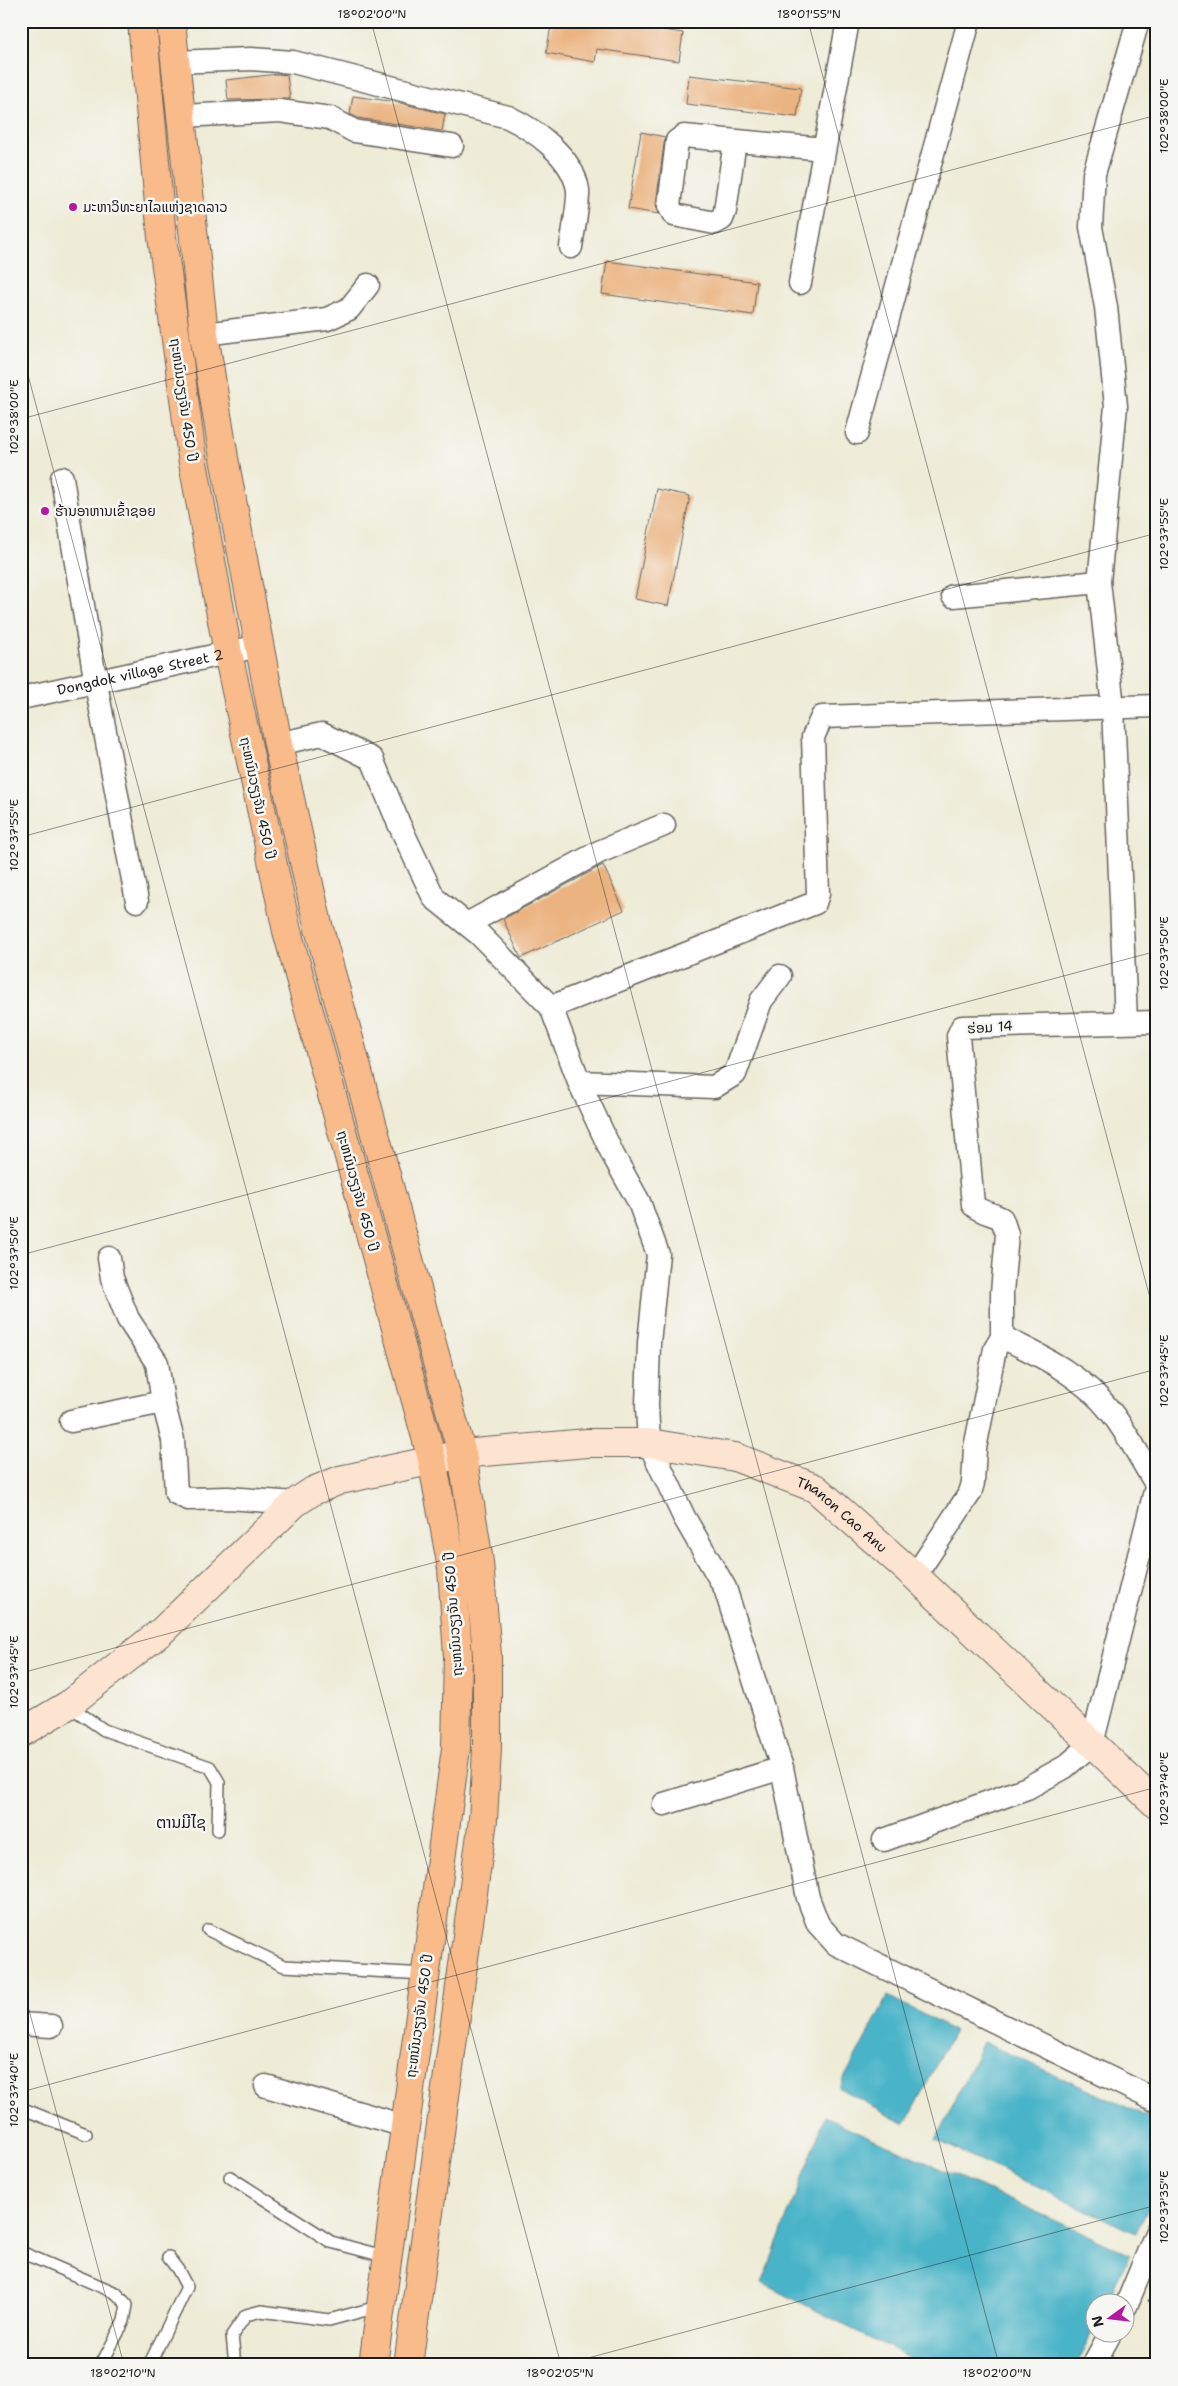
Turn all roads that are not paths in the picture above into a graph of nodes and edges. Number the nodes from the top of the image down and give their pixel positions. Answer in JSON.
{"nodes":[{"id":1,"x":142,"y":21,"type":"edge"},
{"id":2,"x":171,"y":21,"type":"edge"},
{"id":3,"x":848,"y":21,"type":"edge"},
{"id":4,"x":969,"y":21,"type":"edge"},
{"id":5,"x":1138,"y":21,"type":"edge"},
{"id":6,"x":174,"y":62,"type":"junction"},
{"id":7,"x":181,"y":116,"type":"junction"},
{"id":8,"x":735,"y":141,"type":"dead end"},
{"id":9,"x":452,"y":146,"type":"dead end"},
{"id":10,"x":824,"y":149,"type":"junction"},
{"id":11,"x":571,"y":247,"type":"dead end"},
{"id":12,"x":800,"y":283,"type":"dead end"},
{"id":13,"x":368,"y":285,"type":"dead end"},
{"id":14,"x":204,"y":334,"type":"junction"},
{"id":15,"x":857,"y":433,"type":"dead end"},
{"id":16,"x":62,"y":478,"type":"dead end"},
{"id":17,"x":1099,"y":582,"type":"junction"},
{"id":18,"x":953,"y":596,"type":"dead end"},
{"id":19,"x":259,"y":646,"type":"junction"},
{"id":20,"x":228,"y":653,"type":"junction"},
{"id":21,"x":96,"y":684,"type":"junction"},
{"id":22,"x":21,"y":698,"type":"edge"},
{"id":23,"x":1157,"y":706,"type":"edge"},
{"id":24,"x":1112,"y":707,"type":"junction"},
{"id":25,"x":278,"y":744,"type":"junction"},
{"id":26,"x":664,"y":825,"type":"dead end"},
{"id":27,"x":137,"y":901,"type":"dead end"},
{"id":28,"x":467,"y":924,"type":"junction"},
{"id":29,"x":780,"y":976,"type":"dead end"},
{"id":30,"x":552,"y":1007,"type":"junction"},
{"id":31,"x":1126,"y":1022,"type":"junction"},
{"id":32,"x":1157,"y":1022,"type":"edge"},
{"id":33,"x":579,"y":1082,"type":"junction"},
{"id":34,"x":109,"y":1258,"type":"dead end"},
{"id":35,"x":1002,"y":1337,"type":"junction"},
{"id":36,"x":163,"y":1402,"type":"junction"},
{"id":37,"x":71,"y":1421,"type":"dead end"},
{"id":38,"x":649,"y":1443,"type":"junction"},
{"id":39,"x":462,"y":1454,"type":"junction"},
{"id":40,"x":432,"y":1459,"type":"junction"},
{"id":41,"x":1156,"y":1483,"type":"edge"},
{"id":42,"x":295,"y":1503,"type":"junction"},
{"id":43,"x":915,"y":1576,"type":"junction"},
{"id":44,"x":68,"y":1705,"type":"junction"},
{"id":45,"x":21,"y":1733,"type":"edge"},
{"id":46,"x":1092,"y":1744,"type":"junction"},
{"id":47,"x":782,"y":1768,"type":"junction"},
{"id":48,"x":664,"y":1804,"type":"dead end"},
{"id":49,"x":1157,"y":1805,"type":"edge"},
{"id":50,"x":218,"y":1830,"type":"dead end"},
{"id":51,"x":884,"y":1840,"type":"dead end"},
{"id":52,"x":208,"y":1930,"type":"dead end"},
{"id":53,"x":425,"y":1974,"type":"junction"},
{"id":54,"x":21,"y":2024,"type":"edge"},
{"id":55,"x":52,"y":2026,"type":"dead end"},
{"id":56,"x":266,"y":2086,"type":"dead end"},
{"id":57,"x":1157,"y":2101,"type":"edge"},
{"id":58,"x":21,"y":2108,"type":"edge"},
{"id":59,"x":405,"y":2126,"type":"junction"},
{"id":60,"x":86,"y":2134,"type":"dead end"},
{"id":61,"x":230,"y":2177,"type":"dead end"},
{"id":62,"x":1157,"y":2231,"type":"edge"},
{"id":63,"x":21,"y":2252,"type":"edge"},
{"id":64,"x":168,"y":2256,"type":"dead end"},
{"id":65,"x":387,"y":2257,"type":"junction"},
{"id":66,"x":1131,"y":2294,"type":"edge"},
{"id":67,"x":381,"y":2306,"type":"junction"},
{"id":68,"x":1105,"y":2344,"type":"edge"},
{"id":69,"x":100,"y":2365,"type":"edge"},
{"id":70,"x":149,"y":2365,"type":"edge"},
{"id":71,"x":235,"y":2365,"type":"edge"},
{"id":72,"x":373,"y":2365,"type":"edge"},
{"id":73,"x":408,"y":2365,"type":"edge"},
{"id":74,"x":1093,"y":2365,"type":"edge"}],
"edges":[{"from":1,"to":20,"type":"highway","name":"ຖະຫນົນວຽງຈັນ 450 ປີ"},
{"from":2,"to":6,"type":"highway","name":"ຖະຫນົນວຽງຈັນ 450 ປີ"},
{"from":3,"to":10,"type":"street"},
{"from":4,"to":15,"type":"street"},
{"from":5,"to":17,"type":"street"},
{"from":6,"to":7,"type":"highway","name":"ຖະຫນົນວຽງຈັນ 450 ປີ"},
{"from":6,"to":11,"type":"street"},
{"from":7,"to":9,"type":"street"},
{"from":7,"to":14,"type":"highway","name":"ຖະຫນົນວຽງຈັນ 450 ປີ"},
{"from":8,"to":10,"type":"street"},
{"from":10,"to":12,"type":"street"},
{"from":13,"to":14,"type":"street"},
{"from":14,"to":19,"type":"highway","name":"ຖະຫນົນວຽງຈັນ 450 ປີ"},
{"from":16,"to":21,"type":"street"},
{"from":17,"to":18,"type":"street"},
{"from":17,"to":24,"type":"street"},
{"from":19,"to":20,"type":"street","name":"Dongdok village Street 2"},
{"from":19,"to":25,"type":"highway","name":"ຖະຫນົນວຽງຈັນ 450 ປີ"},
{"from":20,"to":21,"type":"street","name":"Dongdok village Street 2"},
{"from":20,"to":40,"type":"highway","name":"ຖະຫນົນວຽງຈັນ 450 ປີ"},
{"from":21,"to":22,"type":"street","name":"Dongdok village Street 2"},
{"from":21,"to":27,"type":"street"},
{"from":23,"to":24,"type":"street"},
{"from":24,"to":30,"type":"street"},
{"from":24,"to":31,"type":"street"},
{"from":25,"to":28,"type":"street"},
{"from":25,"to":39,"type":"highway","name":"ຖະຫນົນວຽງຈັນ 450 ປີ"},
{"from":26,"to":28,"type":"street"},
{"from":28,"to":30,"type":"street"},
{"from":29,"to":33,"type":"street"},
{"from":30,"to":33,"type":"street"},
{"from":31,"to":32,"type":"street","name":"ຮ່ອມ 14"},
{"from":31,"to":35,"type":"street","name":"ຮ່ອມ 14"},
{"from":33,"to":38,"type":"street"},
{"from":34,"to":36,"type":"street"},
{"from":35,"to":41,"type":"street"},
{"from":35,"to":43,"type":"street"},
{"from":36,"to":37,"type":"street"},
{"from":36,"to":42,"type":"street"},
{"from":38,"to":39,"type":"street","name":"Thanon Cao Anu"},
{"from":38,"to":43,"type":"street","name":"Thanon Cao Anu"},
{"from":38,"to":47,"type":"street"},
{"from":39,"to":40,"type":"street","name":"Thanon Cao Anu"},
{"from":39,"to":73,"type":"highway","name":"ຖະຫນົນວຽງຈັນ 450 ປີ"},
{"from":40,"to":42,"type":"street","name":"Thanon Cao Anu"},
{"from":40,"to":53,"type":"highway","name":"ຖະຫນົນວຽງຈັນ 450 ປີ"},
{"from":41,"to":46,"type":"street"},
{"from":42,"to":44,"type":"street","name":"Thanon Cao Anu"},
{"from":43,"to":46,"type":"street","name":"Thanon Cao Anu"},
{"from":44,"to":45,"type":"street","name":"Thanon Cao Anu"},
{"from":44,"to":50,"type":"lane"},
{"from":46,"to":49,"type":"street","name":"Thanon Cao Anu"},
{"from":46,"to":51,"type":"street"},
{"from":47,"to":48,"type":"street"},
{"from":47,"to":57,"type":"street"},
{"from":52,"to":53,"type":"lane"},
{"from":53,"to":59,"type":"highway","name":"ຖະຫນົນວຽງຈັນ 450 ປີ"},
{"from":54,"to":55,"type":"street"},
{"from":56,"to":59,"type":"street"},
{"from":58,"to":60,"type":"lane"},
{"from":59,"to":65,"type":"highway","name":"ຖະຫນົນວຽງຈັນ 450 ປີ"},
{"from":61,"to":65,"type":"lane"},
{"from":62,"to":66,"type":"street"},
{"from":63,"to":69,"type":"lane"},
{"from":64,"to":70,"type":"lane"},
{"from":65,"to":67,"type":"highway","name":"ຖະຫນົນວຽງຈັນ 450 ປີ"},
{"from":67,"to":71,"type":"lane"},
{"from":67,"to":72,"type":"highway","name":"ຖະຫນົນວຽງຈັນ 450 ປີ"},
{"from":68,"to":74,"type":"street"}]}
